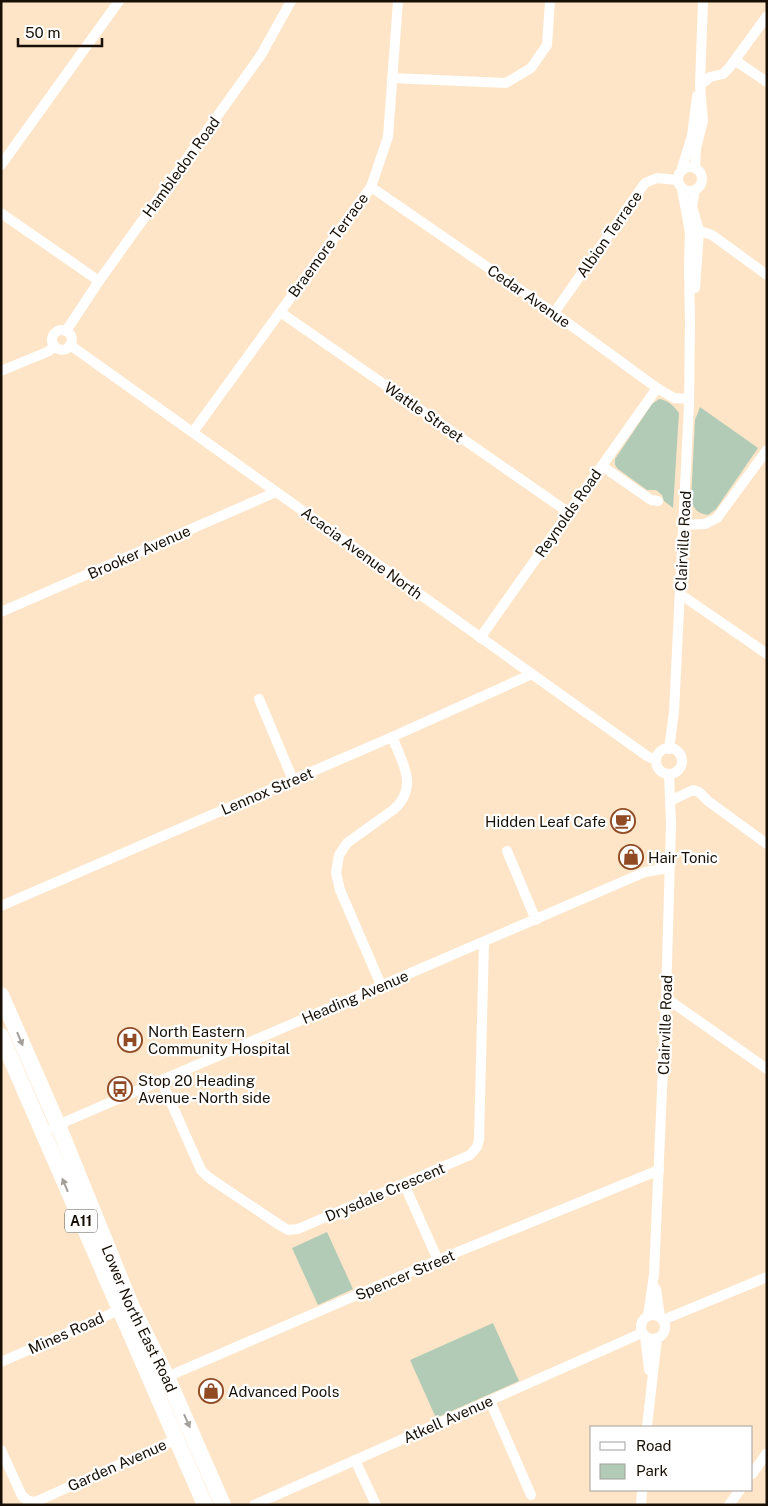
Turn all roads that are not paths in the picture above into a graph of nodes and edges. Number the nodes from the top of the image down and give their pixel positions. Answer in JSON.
{"nodes":[{"id":1,"x":119,"y":1,"type":"edge"},
{"id":2,"x":291,"y":1,"type":"edge"},
{"id":3,"x":398,"y":1,"type":"edge"},
{"id":4,"x":550,"y":1,"type":"edge"},
{"id":5,"x":703,"y":1,"type":"edge"},
{"id":6,"x":767,"y":16,"type":"edge"},
{"id":7,"x":736,"y":60,"type":"junction"},
{"id":8,"x":392,"y":78,"type":"junction"},
{"id":9,"x":767,"y":82,"type":"edge"},
{"id":10,"x":700,"y":86,"type":"junction"},
{"id":11,"x":1,"y":165,"type":"edge"},
{"id":12,"x":682,"y":168,"type":"junction"},
{"id":13,"x":695,"y":168,"type":"junction"},
{"id":14,"x":679,"y":184,"type":"junction"},
{"id":15,"x":371,"y":187,"type":"junction"},
{"id":16,"x":695,"y":190,"type":"junction"},
{"id":17,"x":1,"y":213,"type":"edge"},
{"id":18,"x":694,"y":232,"type":"junction"},
{"id":19,"x":767,"y":275,"type":"edge"},
{"id":20,"x":99,"y":282,"type":"junction"},
{"id":21,"x":280,"y":312,"type":"junction"},
{"id":22,"x":554,"y":313,"type":"junction"},
{"id":23,"x":66,"y":331,"type":"junction"},
{"id":24,"x":70,"y":345,"type":"junction"},
{"id":25,"x":56,"y":346,"type":"junction"},
{"id":26,"x":1,"y":371,"type":"edge"},
{"id":27,"x":657,"y":388,"type":"junction"},
{"id":28,"x":689,"y":399,"type":"junction"},
{"id":29,"x":193,"y":432,"type":"junction"},
{"id":30,"x":767,"y":450,"type":"edge"},
{"id":31,"x":764,"y":462,"type":"edge"},
{"id":32,"x":602,"y":466,"type":"junction"},
{"id":33,"x":276,"y":492,"type":"junction"},
{"id":34,"x":658,"y":501,"type":"dead end"},
{"id":35,"x":568,"y":512,"type":"junction"},
{"id":36,"x":683,"y":525,"type":"junction"},
{"id":37,"x":680,"y":594,"type":"junction"},
{"id":38,"x":1,"y":612,"type":"edge"},
{"id":39,"x":480,"y":638,"type":"junction"},
{"id":40,"x":767,"y":654,"type":"edge"},
{"id":41,"x":532,"y":674,"type":"junction"},
{"id":42,"x":259,"y":699,"type":"dead end"},
{"id":43,"x":392,"y":738,"type":"junction"},
{"id":44,"x":669,"y":749,"type":"junction"},
{"id":45,"x":656,"y":760,"type":"junction"},
{"id":46,"x":669,"y":774,"type":"junction"},
{"id":47,"x":293,"y":780,"type":"junction"},
{"id":48,"x":670,"y":801,"type":"junction"},
{"id":49,"x":767,"y":844,"type":"edge"},
{"id":50,"x":507,"y":851,"type":"dead end"},
{"id":51,"x":669,"y":868,"type":"junction"},
{"id":52,"x":1,"y":906,"type":"edge"},
{"id":53,"x":536,"y":920,"type":"junction"},
{"id":54,"x":484,"y":942,"type":"junction"},
{"id":55,"x":381,"y":985,"type":"junction"},
{"id":56,"x":1,"y":995,"type":"edge"},
{"id":57,"x":666,"y":998,"type":"junction"},
{"id":58,"x":1,"y":1036,"type":"edge"},
{"id":59,"x":767,"y":1069,"type":"edge"},
{"id":60,"x":160,"y":1080,"type":"junction"},
{"id":61,"x":58,"y":1125,"type":"junction"},
{"id":62,"x":42,"y":1131,"type":"junction"},
{"id":63,"x":659,"y":1170,"type":"junction"},
{"id":64,"x":404,"y":1184,"type":"junction"},
{"id":65,"x":438,"y":1260,"type":"junction"},
{"id":66,"x":654,"y":1276,"type":"junction"},
{"id":67,"x":767,"y":1277,"type":"edge"},
{"id":68,"x":125,"y":1308,"type":"junction"},
{"id":69,"x":648,"y":1316,"type":"junction"},
{"id":70,"x":661,"y":1318,"type":"junction"},
{"id":71,"x":643,"y":1334,"type":"junction"},
{"id":72,"x":657,"y":1338,"type":"junction"},
{"id":73,"x":1,"y":1362,"type":"edge"},
{"id":74,"x":160,"y":1380,"type":"junction"},
{"id":75,"x":651,"y":1383,"type":"junction"},
{"id":76,"x":490,"y":1400,"type":"junction"},
{"id":77,"x":647,"y":1426,"type":"edge"},
{"id":78,"x":177,"y":1439,"type":"junction"},
{"id":79,"x":1,"y":1450,"type":"edge"},
{"id":80,"x":767,"y":1453,"type":"edge"},
{"id":81,"x":355,"y":1460,"type":"junction"},
{"id":82,"x":753,"y":1473,"type":"edge"},
{"id":83,"x":642,"y":1491,"type":"edge"},
{"id":84,"x":739,"y":1491,"type":"edge"},
{"id":85,"x":531,"y":1495,"type":"dead end"},
{"id":86,"x":205,"y":1505,"type":"edge"},
{"id":87,"x":223,"y":1505,"type":"edge"},
{"id":88,"x":254,"y":1505,"type":"edge"},
{"id":89,"x":376,"y":1505,"type":"edge"},
{"id":90,"x":641,"y":1505,"type":"edge"},
{"id":91,"x":729,"y":1505,"type":"edge"}],
"edges":[{"from":1,"to":11,"type":"street"},
{"from":2,"to":20,"type":"street","name":"Hambledon Road"},
{"from":3,"to":8,"type":"street","name":"Braemore Terrace"},
{"from":4,"to":8,"type":"street"},
{"from":5,"to":10,"type":"street"},
{"from":6,"to":7,"type":"street"},
{"from":7,"to":9,"type":"street"},
{"from":7,"to":10,"type":"street"},
{"from":8,"to":15,"type":"street","name":"Braemore Terrace"},
{"from":10,"to":12,"type":"street"},
{"from":10,"to":13,"type":"street"},
{"from":12,"to":13,"type":"street"},
{"from":12,"to":14,"type":"street"},
{"from":13,"to":16,"type":"street"},
{"from":14,"to":16,"type":"street"},
{"from":14,"to":18,"type":"street","name":"Clairville Road"},
{"from":14,"to":22,"type":"street","name":"Albion Terrace"},
{"from":15,"to":21,"type":"street","name":"Braemore Terrace"},
{"from":15,"to":22,"type":"street","name":"Cedar Avenue"},
{"from":16,"to":18,"type":"street","name":"Clairville Road"},
{"from":17,"to":20,"type":"street"},
{"from":18,"to":19,"type":"street"},
{"from":18,"to":28,"type":"street","name":"Clairville Road"},
{"from":20,"to":23,"type":"street","name":"Hambledon Road"},
{"from":21,"to":29,"type":"street","name":"Braemore Terrace"},
{"from":21,"to":35,"type":"street","name":"Wattle Street"},
{"from":22,"to":27,"type":"street","name":"Cedar Avenue"},
{"from":23,"to":24,"type":"street"},
{"from":23,"to":25,"type":"street"},
{"from":24,"to":25,"type":"street"},
{"from":24,"to":29,"type":"street","name":"Acacia Avenue North"},
{"from":25,"to":26,"type":"street"},
{"from":27,"to":28,"type":"street","name":"Cedar Avenue"},
{"from":27,"to":32,"type":"street","name":"Reynolds Road"},
{"from":28,"to":36,"type":"street","name":"Clairville Road"},
{"from":29,"to":33,"type":"street","name":"Acacia Avenue North"},
{"from":30,"to":31,"type":"street"},
{"from":31,"to":36,"type":"street"},
{"from":32,"to":34,"type":"street"},
{"from":32,"to":35,"type":"street","name":"Reynolds Road"},
{"from":33,"to":38,"type":"street","name":"Brooker Avenue"},
{"from":33,"to":39,"type":"street","name":"Acacia Avenue North"},
{"from":35,"to":39,"type":"street","name":"Reynolds Road"},
{"from":36,"to":37,"type":"street","name":"Clairville Road"},
{"from":37,"to":40,"type":"street"},
{"from":37,"to":44,"type":"street","name":"Clairville Road"},
{"from":39,"to":41,"type":"street","name":"Acacia Avenue North"},
{"from":41,"to":43,"type":"street","name":"Lennox Street"},
{"from":41,"to":45,"type":"street","name":"Acacia Avenue North"},
{"from":42,"to":47,"type":"street"},
{"from":43,"to":47,"type":"street","name":"Lennox Street"},
{"from":43,"to":55,"type":"street"},
{"from":44,"to":45,"type":"street"},
{"from":44,"to":46,"type":"street"},
{"from":45,"to":46,"type":"street"},
{"from":46,"to":48,"type":"street","name":"Clairville Road"},
{"from":47,"to":52,"type":"street","name":"Lennox Street"},
{"from":48,"to":49,"type":"street"},
{"from":48,"to":51,"type":"street","name":"Clairville Road"},
{"from":50,"to":53,"type":"street"},
{"from":51,"to":53,"type":"street","name":"Heading Avenue"},
{"from":51,"to":57,"type":"street","name":"Clairville Road"},
{"from":53,"to":54,"type":"street","name":"Heading Avenue"},
{"from":54,"to":55,"type":"street","name":"Heading Avenue"},
{"from":54,"to":64,"type":"street","name":"Drysdale Crescent"},
{"from":55,"to":60,"type":"street","name":"Heading Avenue"},
{"from":56,"to":61,"type":"main road","name":"Lower North East Road","number":"A11","one_way":true},
{"from":57,"to":59,"type":"street"},
{"from":57,"to":63,"type":"street","name":"Clairville Road"},
{"from":58,"to":62,"type":"main road","name":"Lower North East Road","number":"A11"},
{"from":60,"to":61,"type":"street","name":"Heading Avenue"},
{"from":60,"to":64,"type":"street","name":"Drysdale Crescent"},
{"from":61,"to":62,"type":"street","name":"Heading Avenue"},
{"from":61,"to":68,"type":"main road","name":"Lower North East Road","number":"A11"},
{"from":68,"to":62,"type":"main road","name":"Lower North East Road","number":"A11","one_way":true},
{"from":63,"to":65,"type":"street","name":"Spencer Street"},
{"from":63,"to":66,"type":"street","name":"Clairville Road"},
{"from":64,"to":65,"type":"street"},
{"from":65,"to":74,"type":"street","name":"Spencer Street"},
{"from":66,"to":69,"type":"street","name":"Clairville Road"},
{"from":66,"to":70,"type":"street","name":"Clairville Road"},
{"from":67,"to":70,"type":"street"},
{"from":68,"to":73,"type":"street","name":"Mines Road"},
{"from":68,"to":74,"type":"main road","name":"Lower North East Road","number":"A11"},
{"from":69,"to":70,"type":"street"},
{"from":69,"to":71,"type":"street"},
{"from":70,"to":72,"type":"street"},
{"from":71,"to":72,"type":"street"},
{"from":71,"to":75,"type":"street"},
{"from":71,"to":76,"type":"street","name":"Atkell Avenue"},
{"from":72,"to":75,"type":"street"},
{"from":74,"to":78,"type":"main road","name":"Lower North East Road","number":"A11"},
{"from":74,"to":87,"type":"main road","name":"Lower North East Road","number":"A11","one_way":true},
{"from":75,"to":77,"type":"street"},
{"from":76,"to":81,"type":"street","name":"Atkell Avenue"},
{"from":76,"to":85,"type":"street"},
{"from":78,"to":79,"type":"street","name":"Garden Avenue"},
{"from":78,"to":86,"type":"main road","name":"Lower North East Road","number":"A11"},
{"from":80,"to":82,"type":"street"},
{"from":81,"to":88,"type":"street","name":"Atkell Avenue"},
{"from":81,"to":89,"type":"street"},
{"from":83,"to":90,"type":"street"},
{"from":84,"to":91,"type":"street"}]}
